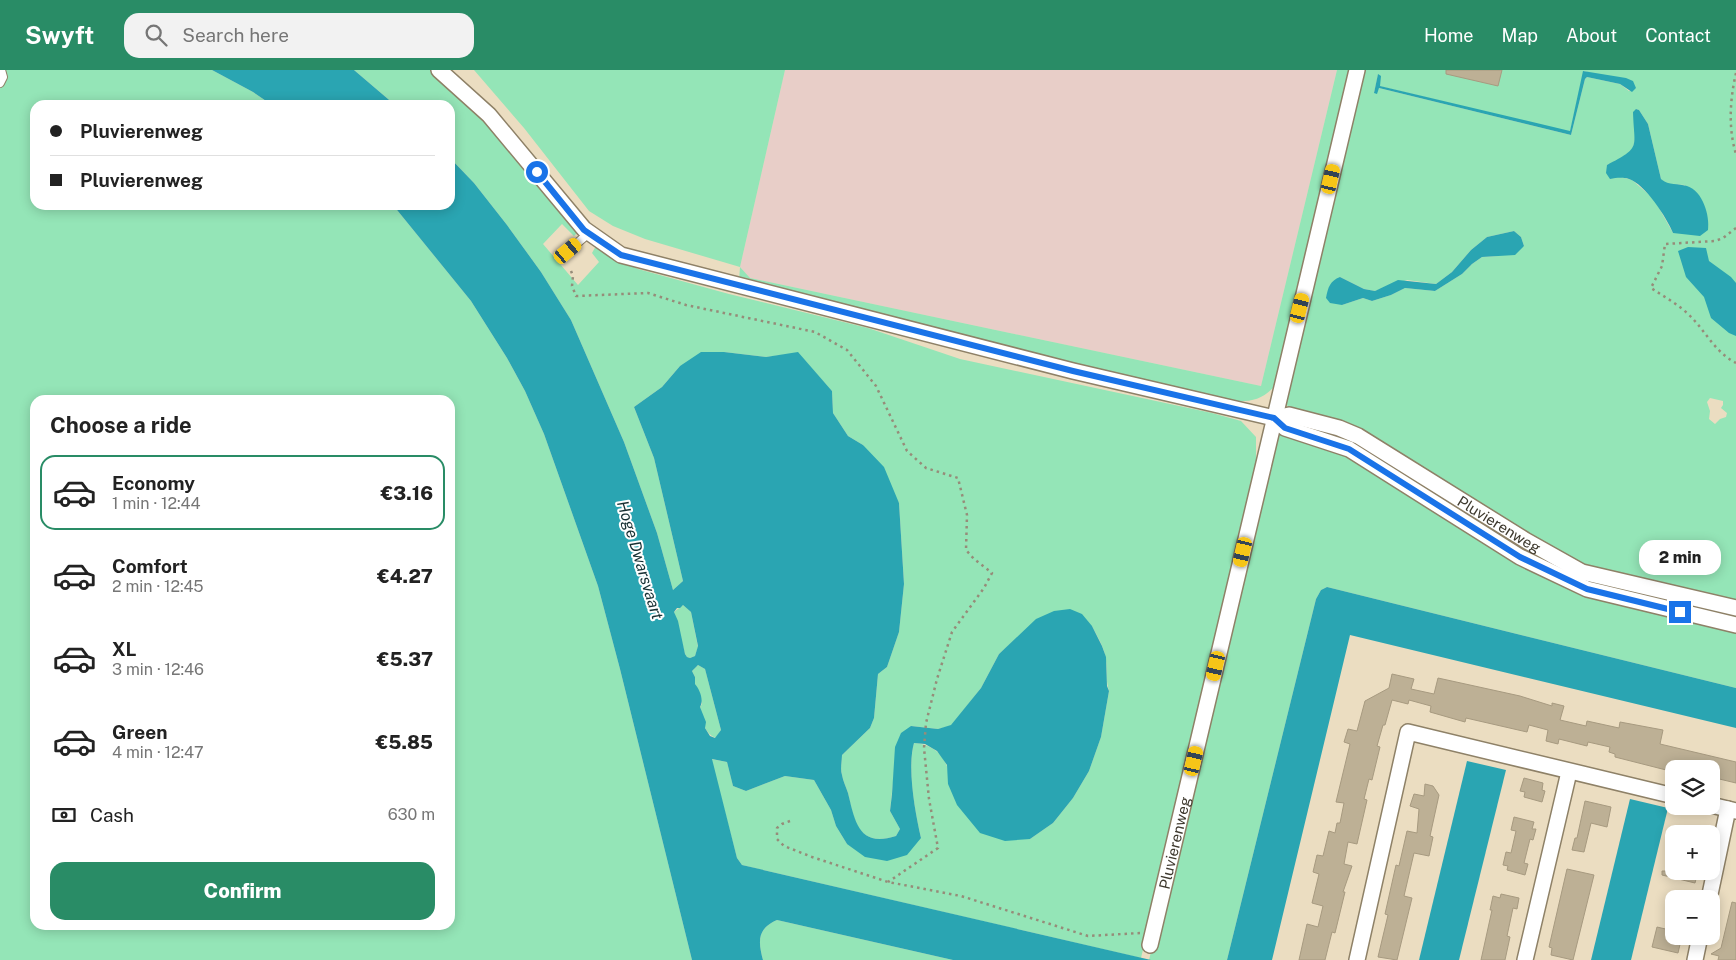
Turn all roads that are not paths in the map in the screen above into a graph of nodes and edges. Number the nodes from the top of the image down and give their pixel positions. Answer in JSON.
{"nodes":[{"id":1,"x":1,"y":70,"type":"edge"},
{"id":2,"x":439,"y":70,"type":"edge"},
{"id":3,"x":1357,"y":70,"type":"edge"},
{"id":4,"x":0,"y":83,"type":"edge"},
{"id":5,"x":589,"y":233,"type":"junction"},
{"id":6,"x":568,"y":251,"type":"dead end"},
{"id":7,"x":1274,"y":418,"type":"junction"},
{"id":8,"x":1736,"y":608,"type":"edge"},
{"id":9,"x":1736,"y":625,"type":"edge"},
{"id":10,"x":1569,"y":772,"type":"junction"},
{"id":11,"x":1665,"y":794,"type":"edge"},
{"id":12,"x":1732,"y":810,"type":"edge"},
{"id":13,"x":1711,"y":890,"type":"edge"},
{"id":14,"x":1152,"y":939,"type":"road end"},
{"id":15,"x":1698,"y":945,"type":"edge"},
{"id":16,"x":1357,"y":960,"type":"edge"},
{"id":17,"x":1524,"y":960,"type":"edge"},
{"id":18,"x":1695,"y":960,"type":"edge"}],
"edges":[{"from":1,"to":4,"type":"lane"},
{"from":2,"to":5,"type":"street","name":"Pluvierenweg"},
{"from":3,"to":7,"type":"street"},
{"from":5,"to":6,"type":"lane"},
{"from":5,"to":7,"type":"street","name":"Pluvierenweg"},
{"from":7,"to":8,"type":"street","name":"Pluvierenweg"},
{"from":7,"to":9,"type":"street","name":"Pluvierenweg"},
{"from":7,"to":14,"type":"street","name":"Pluvierenweg"},
{"from":10,"to":11,"type":"street"},
{"from":10,"to":16,"type":"street"},
{"from":10,"to":17,"type":"street"},
{"from":12,"to":13,"type":"street"},
{"from":15,"to":18,"type":"street"}]}
